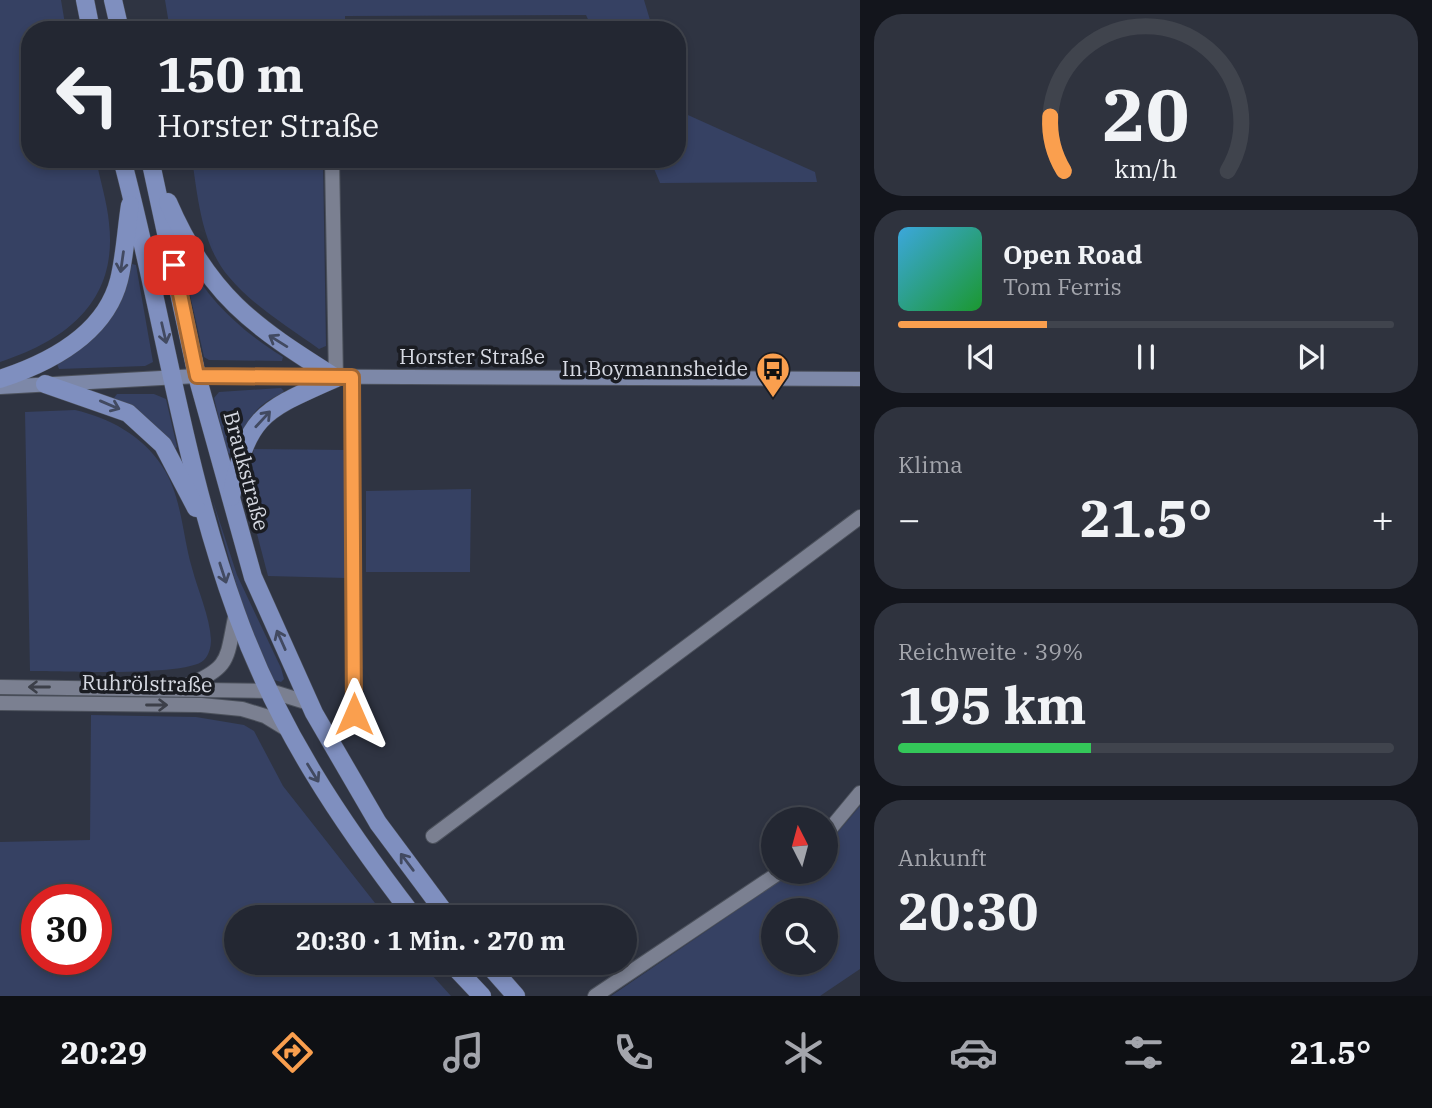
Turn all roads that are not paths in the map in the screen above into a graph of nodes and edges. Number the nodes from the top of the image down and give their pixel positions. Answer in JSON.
{"nodes":[{"id":1,"x":85,"y":0,"type":"edge"},
{"id":2,"x":113,"y":0,"type":"edge"},
{"id":3,"x":89,"y":21,"type":"edge"},
{"id":4,"x":118,"y":21,"type":"edge"},
{"id":5,"x":124,"y":168,"type":"edge"},
{"id":6,"x":152,"y":168,"type":"edge"},
{"id":7,"x":153,"y":168,"type":"edge"},
{"id":8,"x":332,"y":168,"type":"edge"},
{"id":9,"x":131,"y":195,"type":"junction"},
{"id":10,"x":197,"y":376,"type":"junction"},
{"id":11,"x":173,"y":377,"type":"junction"},
{"id":12,"x":344,"y":377,"type":"junction"},
{"id":13,"x":0,"y":379,"type":"edge"},
{"id":14,"x":860,"y":379,"type":"edge"},
{"id":15,"x":46,"y":384,"type":"junction"},
{"id":16,"x":0,"y":387,"type":"edge"},
{"id":17,"x":230,"y":503,"type":"junction"},
{"id":18,"x":860,"y":517,"type":"edge"},
{"id":19,"x":210,"y":532,"type":"junction"},
{"id":20,"x":236,"y":613,"type":"junction"},
{"id":21,"x":0,"y":687,"type":"edge"},
{"id":22,"x":181,"y":688,"type":"junction"},
{"id":23,"x":270,"y":691,"type":"junction"},
{"id":24,"x":0,"y":703,"type":"edge"},
{"id":25,"x":309,"y":703,"type":"junction"},
{"id":26,"x":354,"y":714,"type":"dead end"},
{"id":27,"x":288,"y":730,"type":"junction"},
{"id":28,"x":860,"y":793,"type":"edge"},
{"id":29,"x":838,"y":820,"type":"edge"},
{"id":30,"x":433,"y":836,"type":"dead end"},
{"id":31,"x":762,"y":884,"type":"edge"},
{"id":32,"x":405,"y":905,"type":"edge"},
{"id":33,"x":439,"y":905,"type":"edge"},
{"id":34,"x":462,"y":975,"type":"edge"},
{"id":35,"x":497,"y":975,"type":"edge"},
{"id":36,"x":482,"y":996,"type":"edge"},
{"id":37,"x":516,"y":996,"type":"edge"},
{"id":38,"x":595,"y":996,"type":"edge"}],
"edges":[{"from":1,"to":3,"type":"main road"},
{"from":2,"to":4,"type":"main road"},
{"from":5,"to":9,"type":"main road"},
{"from":6,"to":10,"type":"main road","name":"Braukstraße"},
{"from":12,"to":7,"type":"main road","one_way":true},
{"from":8,"to":12,"type":"street"},
{"from":9,"to":11,"type":"main road","one_way":true},
{"from":9,"to":13,"type":"main road","one_way":true},
{"from":10,"to":11,"type":"main road","name":"Horster Straße"},
{"from":10,"to":12,"type":"main road","name":"Horster Straße"},
{"from":10,"to":17,"type":"main road","name":"Braukstraße"},
{"from":11,"to":15,"type":"main road","name":"Horster Straße"},
{"from":11,"to":19,"type":"main road"},
{"from":12,"to":14,"type":"main road","name":"Horster Straße"},
{"from":17,"to":12,"type":"main road","one_way":true},
{"from":12,"to":26,"type":"street"},
{"from":15,"to":16,"type":"main road","name":"Horster Straße"},
{"from":15,"to":19,"type":"main road","one_way":true},
{"from":25,"to":17,"type":"main road","name":"Braukstraße","one_way":true},
{"from":18,"to":30,"type":"street"},
{"from":19,"to":20,"type":"main road","one_way":true},
{"from":20,"to":22,"type":"street"},
{"from":20,"to":23,"type":"main road"},
{"from":22,"to":21,"type":"street","name":"Ruhrölstraße","one_way":true},
{"from":22,"to":23,"type":"street"},
{"from":23,"to":25,"type":"street"},
{"from":23,"to":27,"type":"main road"},
{"from":24,"to":27,"type":"street","name":"Ruhrölstraße","one_way":true},
{"from":33,"to":25,"type":"main road","name":"Braukstraße","one_way":true},
{"from":27,"to":32,"type":"main road","one_way":true},
{"from":28,"to":29,"type":"street"},
{"from":31,"to":38,"type":"street"},
{"from":34,"to":36,"type":"main road"},
{"from":35,"to":37,"type":"main road"}]}
